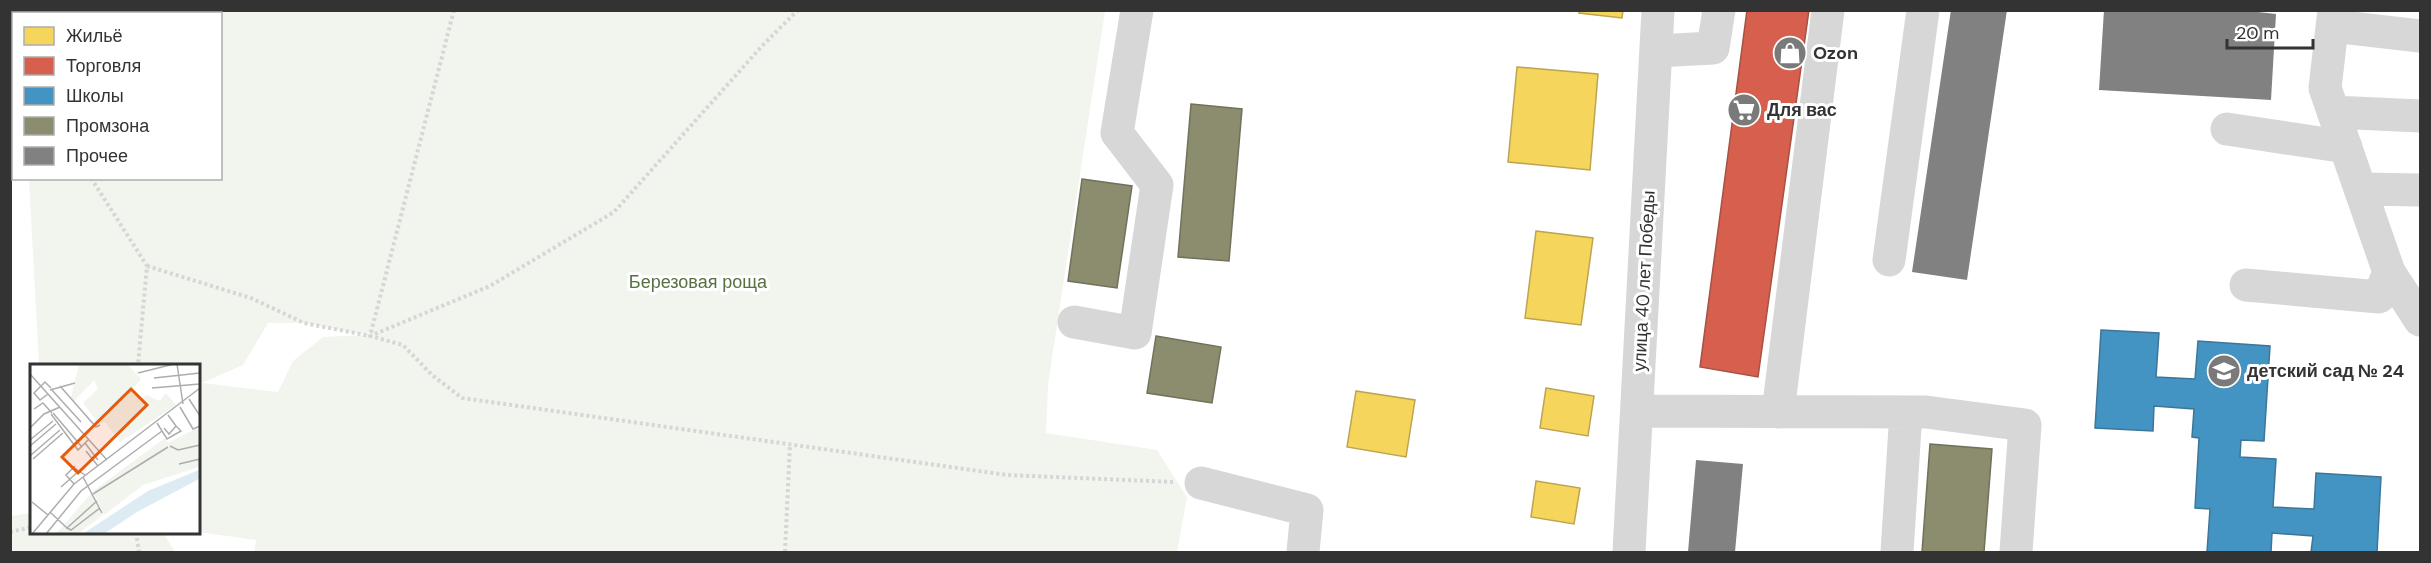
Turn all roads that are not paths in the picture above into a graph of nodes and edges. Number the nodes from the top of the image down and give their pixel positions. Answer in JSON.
{"nodes":[{"id":1,"x":1137,"y":10,"type":"edge"},
{"id":2,"x":1658,"y":10,"type":"edge"},
{"id":3,"x":1719,"y":10,"type":"edge"},
{"id":4,"x":1828,"y":10,"type":"edge"},
{"id":5,"x":1923,"y":10,"type":"edge"},
{"id":6,"x":2334,"y":18,"type":"edge"},
{"id":7,"x":2421,"y":36,"type":"edge"},
{"id":8,"x":1656,"y":51,"type":"junction"},
{"id":9,"x":2333,"y":112,"type":"junction"},
{"id":10,"x":2421,"y":116,"type":"edge"},
{"id":11,"x":2227,"y":129,"type":"dead end"},
{"id":12,"x":2346,"y":147,"type":"junction"},
{"id":13,"x":2360,"y":189,"type":"junction"},
{"id":14,"x":2421,"y":190,"type":"edge"},
{"id":15,"x":1889,"y":260,"type":"dead end"},
{"id":16,"x":2389,"y":272,"type":"junction"},
{"id":17,"x":2246,"y":285,"type":"dead end"},
{"id":18,"x":2421,"y":320,"type":"edge"},
{"id":19,"x":1074,"y":322,"type":"dead end"},
{"id":20,"x":1636,"y":411,"type":"junction"},
{"id":21,"x":1778,"y":412,"type":"junction"},
{"id":22,"x":1906,"y":412,"type":"junction"},
{"id":23,"x":1201,"y":483,"type":"road end"},
{"id":24,"x":1303,"y":552,"type":"edge"},
{"id":25,"x":1629,"y":552,"type":"edge"},
{"id":26,"x":1897,"y":552,"type":"edge"},
{"id":27,"x":2016,"y":552,"type":"edge"}],
"edges":[{"from":1,"to":19,"type":"street"},
{"from":2,"to":8,"type":"street","name":"улица 40 лет Победы"},
{"from":3,"to":8,"type":"street"},
{"from":4,"to":21,"type":"street"},
{"from":5,"to":15,"type":"street"},
{"from":6,"to":7,"type":"street"},
{"from":6,"to":9,"type":"street"},
{"from":8,"to":20,"type":"street","name":"улица 40 лет Победы"},
{"from":9,"to":10,"type":"street"},
{"from":9,"to":12,"type":"street"},
{"from":11,"to":12,"type":"street"},
{"from":12,"to":13,"type":"street"},
{"from":13,"to":14,"type":"street"},
{"from":13,"to":16,"type":"street"},
{"from":16,"to":17,"type":"street"},
{"from":16,"to":18,"type":"street"},
{"from":20,"to":21,"type":"street"},
{"from":20,"to":25,"type":"street","name":"улица 40 лет Победы"},
{"from":21,"to":22,"type":"street"},
{"from":22,"to":26,"type":"street"},
{"from":22,"to":27,"type":"street"},
{"from":23,"to":24,"type":"street"}]}
